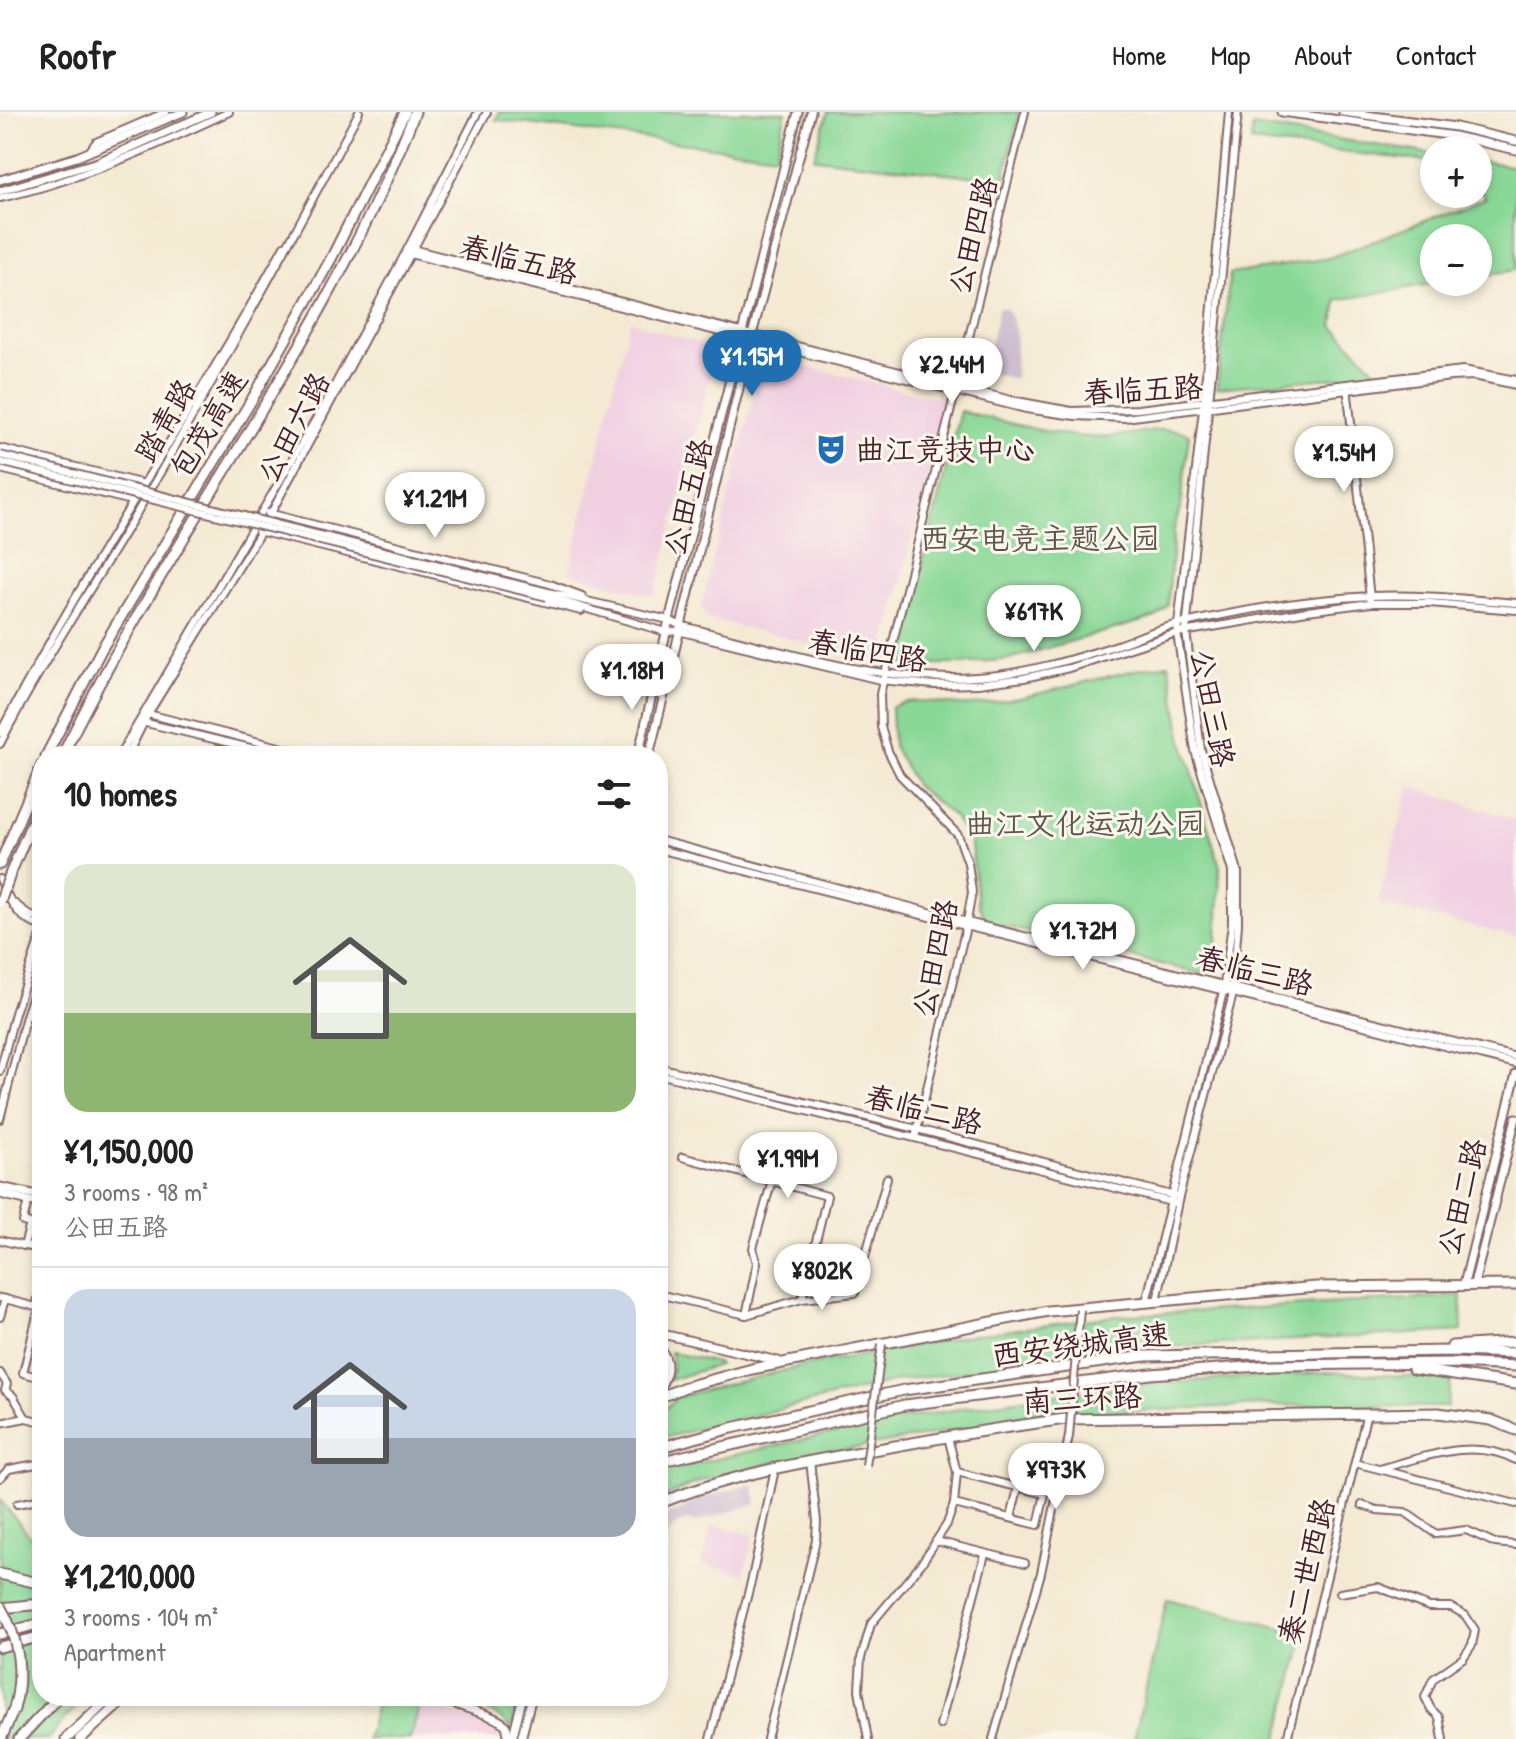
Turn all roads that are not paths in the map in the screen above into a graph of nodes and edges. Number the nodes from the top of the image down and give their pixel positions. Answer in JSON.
{"nodes":[{"id":1,"x":166,"y":112,"type":"edge"},
{"id":2,"x":183,"y":112,"type":"edge"},
{"id":3,"x":211,"y":112,"type":"edge"},
{"id":4,"x":229,"y":112,"type":"edge"},
{"id":5,"x":357,"y":112,"type":"edge"},
{"id":6,"x":405,"y":112,"type":"edge"},
{"id":7,"x":415,"y":112,"type":"edge"},
{"id":8,"x":478,"y":112,"type":"edge"},
{"id":9,"x":487,"y":112,"type":"edge"},
{"id":10,"x":798,"y":112,"type":"edge"},
{"id":11,"x":811,"y":112,"type":"edge"},
{"id":12,"x":1025,"y":112,"type":"edge"},
{"id":13,"x":1229,"y":112,"type":"edge"},
{"id":14,"x":1282,"y":112,"type":"edge"},
{"id":15,"x":1343,"y":112,"type":"edge"},
{"id":16,"x":1237,"y":114,"type":"edge"},
{"id":17,"x":1516,"y":141,"type":"edge"},
{"id":18,"x":1516,"y":150,"type":"edge"},
{"id":19,"x":88,"y":153,"type":"junction"},
{"id":20,"x":0,"y":180,"type":"edge"},
{"id":21,"x":0,"y":191,"type":"edge"},
{"id":22,"x":0,"y":198,"type":"edge"},
{"id":23,"x":410,"y":252,"type":"junction"},
{"id":24,"x":740,"y":335,"type":"junction"},
{"id":25,"x":751,"y":337,"type":"junction"},
{"id":26,"x":1516,"y":382,"type":"edge"},
{"id":27,"x":1347,"y":386,"type":"junction"},
{"id":28,"x":956,"y":389,"type":"junction"},
{"id":29,"x":1206,"y":400,"type":"junction"},
{"id":30,"x":1206,"y":409,"type":"junction"},
{"id":31,"x":0,"y":448,"type":"edge"},
{"id":32,"x":0,"y":455,"type":"edge"},
{"id":33,"x":0,"y":462,"type":"edge"},
{"id":34,"x":0,"y":469,"type":"edge"},
{"id":35,"x":143,"y":483,"type":"junction"},
{"id":36,"x":151,"y":488,"type":"junction"},
{"id":37,"x":132,"y":501,"type":"junction"},
{"id":38,"x":142,"y":504,"type":"junction"},
{"id":39,"x":263,"y":512,"type":"junction"},
{"id":40,"x":271,"y":514,"type":"junction"},
{"id":41,"x":251,"y":530,"type":"junction"},
{"id":42,"x":261,"y":532,"type":"junction"},
{"id":43,"x":548,"y":595,"type":"junction"},
{"id":44,"x":1370,"y":600,"type":"junction"},
{"id":45,"x":597,"y":602,"type":"junction"},
{"id":46,"x":1516,"y":603,"type":"edge"},
{"id":47,"x":1516,"y":610,"type":"edge"},
{"id":48,"x":594,"y":613,"type":"junction"},
{"id":49,"x":669,"y":620,"type":"junction"},
{"id":50,"x":1186,"y":622,"type":"junction"},
{"id":51,"x":1177,"y":624,"type":"junction"},
{"id":52,"x":679,"y":628,"type":"junction"},
{"id":53,"x":1186,"y":631,"type":"junction"},
{"id":54,"x":666,"y":632,"type":"junction"},
{"id":55,"x":1177,"y":633,"type":"junction"},
{"id":56,"x":884,"y":677,"type":"junction"},
{"id":57,"x":146,"y":714,"type":"junction"},
{"id":58,"x":141,"y":722,"type":"junction"},
{"id":59,"x":0,"y":733,"type":"edge"},
{"id":60,"x":0,"y":744,"type":"edge"},
{"id":61,"x":51,"y":746,"type":"edge"},
{"id":62,"x":67,"y":746,"type":"edge"},
{"id":63,"x":125,"y":746,"type":"edge"},
{"id":64,"x":131,"y":746,"type":"edge"},
{"id":65,"x":242,"y":746,"type":"edge"},
{"id":66,"x":275,"y":746,"type":"edge"},
{"id":67,"x":640,"y":746,"type":"edge"},
{"id":68,"x":651,"y":746,"type":"edge"},
{"id":69,"x":32,"y":789,"type":"edge"},
{"id":70,"x":32,"y":823,"type":"edge"},
{"id":71,"x":668,"y":843,"type":"edge"},
{"id":72,"x":668,"y":851,"type":"edge"},
{"id":73,"x":2,"y":860,"type":"edge"},
{"id":74,"x":0,"y":879,"type":"edge"},
{"id":75,"x":4,"y":901,"type":"edge"},
{"id":76,"x":32,"y":916,"type":"edge"},
{"id":77,"x":32,"y":924,"type":"edge"},
{"id":78,"x":967,"y":925,"type":"junction"},
{"id":79,"x":32,"y":961,"type":"edge"},
{"id":80,"x":1224,"y":989,"type":"junction"},
{"id":81,"x":1232,"y":991,"type":"junction"},
{"id":82,"x":32,"y":998,"type":"edge"},
{"id":83,"x":1516,"y":1057,"type":"edge"},
{"id":84,"x":1516,"y":1064,"type":"edge"},
{"id":85,"x":668,"y":1069,"type":"edge"},
{"id":86,"x":0,"y":1071,"type":"edge"},
{"id":87,"x":1516,"y":1074,"type":"edge"},
{"id":88,"x":668,"y":1076,"type":"edge"},
{"id":89,"x":1516,"y":1118,"type":"edge"},
{"id":90,"x":0,"y":1119,"type":"edge"},
{"id":91,"x":917,"y":1129,"type":"junction"},
{"id":92,"x":915,"y":1138,"type":"junction"},
{"id":93,"x":682,"y":1157,"type":"dead end"},
{"id":94,"x":887,"y":1178,"type":"dead end"},
{"id":95,"x":772,"y":1180,"type":"junction"},
{"id":96,"x":0,"y":1187,"type":"edge"},
{"id":97,"x":0,"y":1194,"type":"edge"},
{"id":98,"x":32,"y":1194,"type":"edge"},
{"id":99,"x":1175,"y":1199,"type":"junction"},
{"id":100,"x":28,"y":1201,"type":"junction"},
{"id":101,"x":32,"y":1202,"type":"edge"},
{"id":102,"x":30,"y":1224,"type":"joint"},
{"id":103,"x":0,"y":1240,"type":"edge"},
{"id":104,"x":24,"y":1246,"type":"junction"},
{"id":105,"x":32,"y":1247,"type":"edge"},
{"id":106,"x":1469,"y":1284,"type":"junction"},
{"id":107,"x":1516,"y":1285,"type":"edge"},
{"id":108,"x":668,"y":1296,"type":"edge"},
{"id":109,"x":2,"y":1299,"type":"edge"},
{"id":110,"x":802,"y":1299,"type":"junction"},
{"id":111,"x":1152,"y":1302,"type":"junction"},
{"id":112,"x":32,"y":1306,"type":"edge"},
{"id":113,"x":1080,"y":1309,"type":"junction"},
{"id":114,"x":746,"y":1315,"type":"junction"},
{"id":115,"x":0,"y":1317,"type":"edge"},
{"id":116,"x":668,"y":1335,"type":"edge"},
{"id":117,"x":32,"y":1336,"type":"edge"},
{"id":118,"x":1516,"y":1342,"type":"edge"},
{"id":119,"x":882,"y":1344,"type":"junction"},
{"id":120,"x":1516,"y":1353,"type":"edge"},
{"id":121,"x":1292,"y":1354,"type":"junction"},
{"id":122,"x":788,"y":1362,"type":"junction"},
{"id":123,"x":1325,"y":1364,"type":"junction"},
{"id":124,"x":1516,"y":1366,"type":"edge"},
{"id":125,"x":0,"y":1373,"type":"edge"},
{"id":126,"x":32,"y":1375,"type":"edge"},
{"id":127,"x":1516,"y":1384,"type":"edge"},
{"id":128,"x":2,"y":1391,"type":"edge"},
{"id":129,"x":668,"y":1392,"type":"edge"},
{"id":130,"x":1367,"y":1413,"type":"junction"},
{"id":131,"x":26,"y":1418,"type":"junction"},
{"id":132,"x":32,"y":1420,"type":"edge"},
{"id":133,"x":0,"y":1423,"type":"edge"},
{"id":134,"x":1516,"y":1430,"type":"edge"},
{"id":135,"x":948,"y":1437,"type":"junction"},
{"id":136,"x":668,"y":1445,"type":"edge"},
{"id":137,"x":668,"y":1460,"type":"edge"},
{"id":138,"x":810,"y":1460,"type":"junction"},
{"id":139,"x":1516,"y":1460,"type":"edge"},
{"id":140,"x":1355,"y":1463,"type":"junction"},
{"id":141,"x":32,"y":1465,"type":"edge"},
{"id":142,"x":866,"y":1466,"type":"dead end"},
{"id":143,"x":775,"y":1469,"type":"junction"},
{"id":144,"x":1378,"y":1469,"type":"junction"},
{"id":145,"x":957,"y":1472,"type":"junction"},
{"id":146,"x":0,"y":1478,"type":"edge"},
{"id":147,"x":1018,"y":1488,"type":"junction"},
{"id":148,"x":668,"y":1500,"type":"edge"},
{"id":149,"x":32,"y":1501,"type":"edge"},
{"id":150,"x":17,"y":1504,"type":"dead end"},
{"id":151,"x":954,"y":1504,"type":"junction"},
{"id":152,"x":1516,"y":1504,"type":"edge"},
{"id":153,"x":1362,"y":1505,"type":"dead end"},
{"id":154,"x":1011,"y":1518,"type":"junction"},
{"id":155,"x":936,"y":1541,"type":"junction"},
{"id":156,"x":1516,"y":1545,"type":"edge"},
{"id":157,"x":985,"y":1554,"type":"junction"},
{"id":158,"x":1025,"y":1563,"type":"dead end"},
{"id":159,"x":0,"y":1574,"type":"edge"},
{"id":160,"x":32,"y":1582,"type":"edge"},
{"id":161,"x":1340,"y":1593,"type":"dead end"},
{"id":162,"x":32,"y":1605,"type":"edge"},
{"id":163,"x":0,"y":1607,"type":"edge"},
{"id":164,"x":32,"y":1626,"type":"edge"},
{"id":165,"x":0,"y":1634,"type":"edge"},
{"id":166,"x":32,"y":1639,"type":"edge"},
{"id":167,"x":0,"y":1647,"type":"edge"},
{"id":168,"x":50,"y":1706,"type":"edge"},
{"id":169,"x":101,"y":1706,"type":"edge"},
{"id":170,"x":117,"y":1706,"type":"edge"},
{"id":171,"x":455,"y":1706,"type":"edge"},
{"id":172,"x":520,"y":1706,"type":"edge"},
{"id":173,"x":529,"y":1706,"type":"edge"},
{"id":174,"x":940,"y":1725,"type":"dead end"},
{"id":175,"x":1,"y":1739,"type":"edge"},
{"id":176,"x":19,"y":1739,"type":"edge"},
{"id":177,"x":66,"y":1739,"type":"edge"},
{"id":178,"x":80,"y":1739,"type":"edge"},
{"id":179,"x":510,"y":1739,"type":"edge"},
{"id":180,"x":521,"y":1739,"type":"edge"},
{"id":181,"x":710,"y":1739,"type":"edge"},
{"id":182,"x":767,"y":1739,"type":"edge"},
{"id":183,"x":868,"y":1739,"type":"edge"},
{"id":184,"x":993,"y":1739,"type":"edge"},
{"id":185,"x":1287,"y":1739,"type":"edge"},
{"id":186,"x":1443,"y":1739,"type":"edge"}],
"edges":[{"from":1,"to":19,"type":"street"},
{"from":2,"to":19,"type":"main road"},
{"from":3,"to":21,"type":"main road"},
{"from":4,"to":22,"type":"street"},
{"from":5,"to":35,"type":"street","name":"踏青路"},
{"from":5,"to":36,"type":"street","name":"踏青路"},
{"from":6,"to":61,"type":"highway","name":"包茂高速"},
{"from":7,"to":62,"type":"highway","name":"包茂高速"},
{"from":8,"to":23,"type":"street","name":"公田六路"},
{"from":9,"to":23,"type":"street","name":"公田六路"},
{"from":10,"to":24,"type":"main road","name":"公田五路"},
{"from":11,"to":25,"type":"main road","name":"公田五路"},
{"from":12,"to":28,"type":"street","name":"公田四路"},
{"from":13,"to":29,"type":"street","name":"公田三路"},
{"from":14,"to":18,"type":"main road"},
{"from":15,"to":17,"type":"main road"},
{"from":16,"to":29,"type":"street","name":"公田三路"},
{"from":19,"to":20,"type":"main road"},
{"from":23,"to":24,"type":"street","name":"春临五路"},
{"from":23,"to":39,"type":"street","name":"公田六路"},
{"from":23,"to":40,"type":"street","name":"公田六路"},
{"from":24,"to":25,"type":"street","name":"春临五路"},
{"from":24,"to":49,"type":"main road","name":"公田五路"},
{"from":25,"to":28,"type":"street","name":"春临五路"},
{"from":25,"to":52,"type":"main road","name":"公田五路"},
{"from":26,"to":27,"type":"street","name":"春临五路"},
{"from":27,"to":29,"type":"street","name":"春临五路"},
{"from":27,"to":30,"type":"street","name":"春临五路"},
{"from":27,"to":44,"type":"street"},
{"from":28,"to":29,"type":"street","name":"春临五路"},
{"from":28,"to":30,"type":"street","name":"春临五路"},
{"from":28,"to":56,"type":"street","name":"公田四路"},
{"from":29,"to":30,"type":"street","name":"公田三路"},
{"from":30,"to":50,"type":"street","name":"公田三路"},
{"from":30,"to":51,"type":"street","name":"公田三路"},
{"from":31,"to":35,"type":"street"},
{"from":32,"to":43,"type":"street","bridge":true},
{"from":33,"to":43,"type":"street","bridge":true},
{"from":34,"to":37,"type":"street"},
{"from":35,"to":36,"type":"street"},
{"from":35,"to":37,"type":"street","name":"踏青路"},
{"from":36,"to":38,"type":"street","name":"踏青路"},
{"from":37,"to":38,"type":"street"},
{"from":37,"to":59,"type":"street","name":"踏青路"},
{"from":38,"to":60,"type":"street","name":"踏青路"},
{"from":39,"to":40,"type":"street"},
{"from":39,"to":41,"type":"street","name":"公田六路"},
{"from":40,"to":42,"type":"street","name":"公田六路"},
{"from":40,"to":45,"type":"street"},
{"from":41,"to":42,"type":"street"},
{"from":41,"to":57,"type":"street","name":"公田六路"},
{"from":42,"to":48,"type":"street"},
{"from":42,"to":57,"type":"street","name":"公田六路"},
{"from":43,"to":45,"type":"street","name":"春临四路"},
{"from":43,"to":48,"type":"street","name":"春临四路"},
{"from":44,"to":46,"type":"street","name":"春临四路"},
{"from":44,"to":47,"type":"street","name":"春临四路"},
{"from":44,"to":50,"type":"street","name":"春临四路"},
{"from":44,"to":53,"type":"street","name":"春临四路"},
{"from":45,"to":49,"type":"street","name":"春临四路"},
{"from":48,"to":54,"type":"street","name":"春临四路"},
{"from":49,"to":52,"type":"street","name":"春临四路"},
{"from":49,"to":54,"type":"main road","name":"公田五路"},
{"from":50,"to":51,"type":"street","name":"春临四路"},
{"from":50,"to":53,"type":"street","name":"公田三路"},
{"from":51,"to":55,"type":"street","name":"公田三路"},
{"from":51,"to":56,"type":"street","name":"春临四路"},
{"from":52,"to":54,"type":"street","name":"春临四路"},
{"from":52,"to":56,"type":"street","name":"春临四路"},
{"from":52,"to":68,"type":"main road","name":"公田五路"},
{"from":53,"to":55,"type":"street","name":"春临四路"},
{"from":53,"to":81,"type":"street","name":"公田三路"},
{"from":54,"to":67,"type":"main road","name":"公田五路"},
{"from":55,"to":56,"type":"street","name":"春临四路"},
{"from":55,"to":80,"type":"street","name":"公田三路"},
{"from":56,"to":78,"type":"street","name":"公田四路"},
{"from":57,"to":58,"type":"street","name":"公田六路"},
{"from":57,"to":66,"type":"street"},
{"from":58,"to":63,"type":"street","name":"公田六路"},
{"from":58,"to":64,"type":"street","name":"公田六路"},
{"from":58,"to":65,"type":"street"},
{"from":69,"to":73,"type":"highway"},
{"from":70,"to":75,"type":"highway","bridge":true},
{"from":71,"to":78,"type":"street","name":"春临三路"},
{"from":72,"to":78,"type":"street","name":"春临三路"},
{"from":74,"to":75,"type":"street"},
{"from":75,"to":76,"type":"street"},
{"from":75,"to":77,"type":"street"},
{"from":78,"to":80,"type":"street","name":"春临三路"},
{"from":78,"to":91,"type":"street","name":"公田四路"},
{"from":79,"to":86,"type":"street"},
{"from":80,"to":81,"type":"street","name":"春临三路"},
{"from":80,"to":99,"type":"street","name":"公田三路"},
{"from":81,"to":83,"type":"street","name":"春临三路"},
{"from":81,"to":84,"type":"street","name":"春临三路"},
{"from":81,"to":99,"type":"street","name":"公田三路"},
{"from":82,"to":90,"type":"street"},
{"from":85,"to":91,"type":"street","name":"春临二路"},
{"from":87,"to":106,"type":"main road","name":"公田二路"},
{"from":88,"to":92,"type":"street","name":"春临二路"},
{"from":89,"to":106,"type":"main road","name":"公田二路"},
{"from":91,"to":92,"type":"street","name":"公田四路"},
{"from":91,"to":99,"type":"street","name":"春临二路"},
{"from":92,"to":99,"type":"street","name":"春临二路"},
{"from":93,"to":95,"type":"street"},
{"from":94,"to":110,"type":"street"},
{"from":95,"to":110,"type":"street"},
{"from":95,"to":114,"type":"street"},
{"from":96,"to":98,"type":"main road"},
{"from":97,"to":100,"type":"main road"},
{"from":99,"to":111,"type":"street","name":"公田三路"},
{"from":100,"to":101,"type":"main road"},
{"from":100,"to":102,"type":"street"},
{"from":102,"to":104,"type":"street"},
{"from":103,"to":104,"type":"street"},
{"from":104,"to":105,"type":"street"},
{"from":106,"to":107,"type":"highway"},
{"from":106,"to":111,"type":"highway"},
{"from":108,"to":114,"type":"street"},
{"from":109,"to":112,"type":"street"},
{"from":109,"to":115,"type":"street"},
{"from":110,"to":114,"type":"street"},
{"from":111,"to":113,"type":"highway"},
{"from":113,"to":119,"type":"highway"},
{"from":113,"to":184,"type":"street","bridge":true},
{"from":116,"to":122,"type":"main road"},
{"from":117,"to":126,"type":"street"},
{"from":118,"to":121,"type":"highway"},
{"from":119,"to":122,"type":"highway"},
{"from":119,"to":142,"type":"street","bridge":true},
{"from":120,"to":121,"type":"highway","name":"西安绕城高速"},
{"from":121,"to":136,"type":"highway","name":"西安绕城高速"},
{"from":122,"to":129,"type":"highway"},
{"from":123,"to":124,"type":"highway","name":"西安绕城高速"},
{"from":123,"to":127,"type":"highway"},
{"from":123,"to":137,"type":"highway","name":"西安绕城高速"},
{"from":125,"to":128,"type":"street"},
{"from":128,"to":131,"type":"street"},
{"from":130,"to":134,"type":"highway","name":"南三环路"},
{"from":130,"to":135,"type":"highway","name":"南三环路"},
{"from":130,"to":140,"type":"street","name":"秦二世西路"},
{"from":131,"to":132,"type":"street"},
{"from":131,"to":133,"type":"street"},
{"from":135,"to":138,"type":"highway","name":"南三环路"},
{"from":135,"to":145,"type":"street"},
{"from":138,"to":143,"type":"highway","name":"南三环路"},
{"from":138,"to":182,"type":"street"},
{"from":139,"to":144,"type":"street"},
{"from":140,"to":144,"type":"street"},
{"from":140,"to":185,"type":"street","name":"秦二世西路"},
{"from":141,"to":146,"type":"street"},
{"from":143,"to":148,"type":"highway","name":"南三环路"},
{"from":143,"to":181,"type":"street"},
{"from":144,"to":152,"type":"street"},
{"from":145,"to":147,"type":"street"},
{"from":145,"to":151,"type":"street"},
{"from":147,"to":154,"type":"street"},
{"from":147,"to":154,"type":"street"},
{"from":149,"to":150,"type":"street"},
{"from":151,"to":154,"type":"street"},
{"from":151,"to":155,"type":"street"},
{"from":153,"to":156,"type":"street"},
{"from":155,"to":157,"type":"street"},
{"from":155,"to":183,"type":"street"},
{"from":157,"to":158,"type":"street"},
{"from":157,"to":174,"type":"street"},
{"from":159,"to":160,"type":"highway"},
{"from":161,"to":186,"type":"street"},
{"from":162,"to":163,"type":"highway"},
{"from":163,"to":175,"type":"highway","bridge":true},
{"from":164,"to":165,"type":"highway"},
{"from":166,"to":167,"type":"highway"},
{"from":168,"to":176,"type":"highway"},
{"from":169,"to":177,"type":"highway"},
{"from":170,"to":178,"type":"highway"},
{"from":171,"to":179,"type":"main road"},
{"from":172,"to":179,"type":"main road"},
{"from":173,"to":180,"type":"main road"}]}
